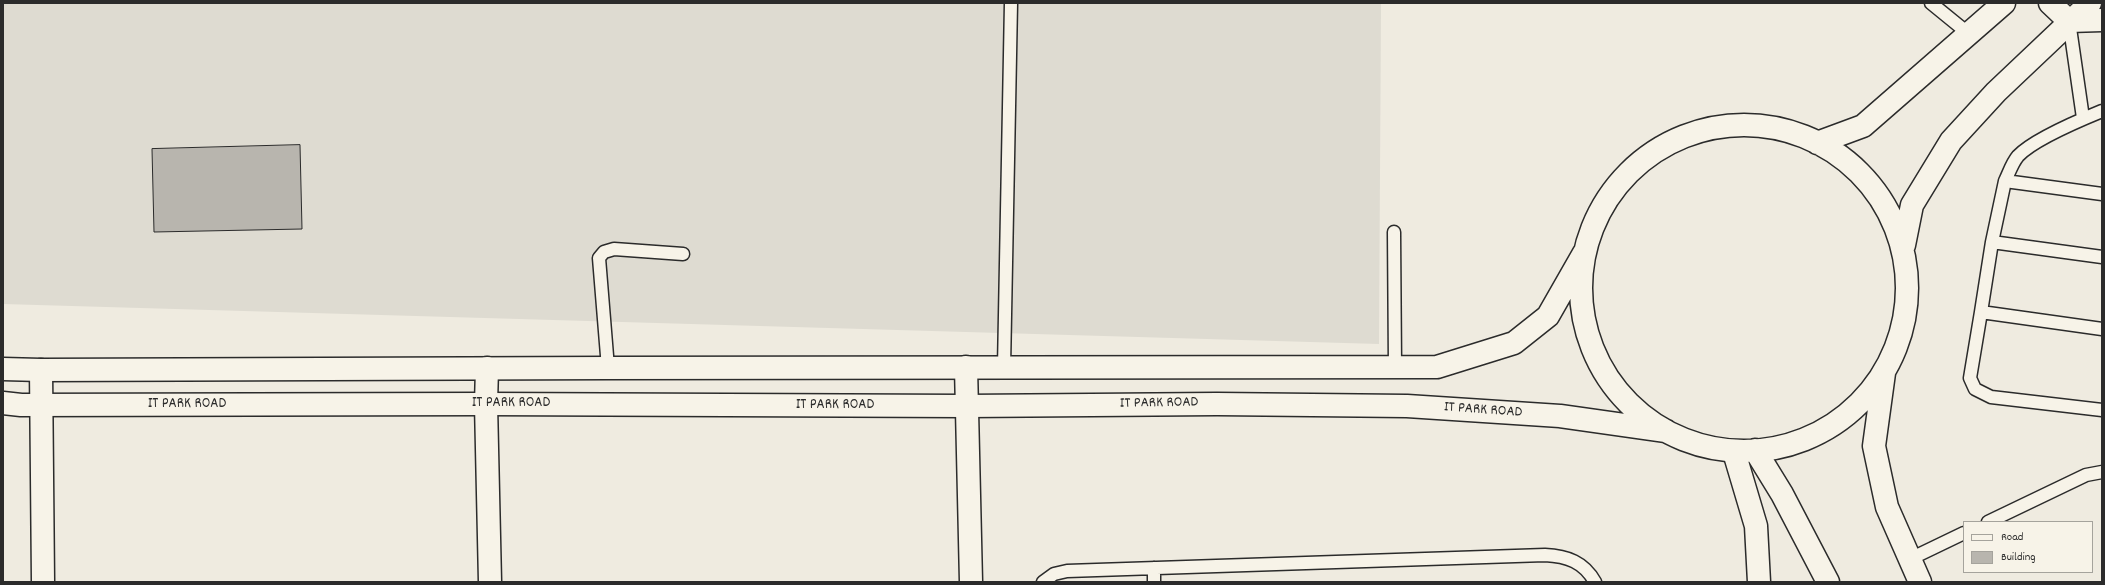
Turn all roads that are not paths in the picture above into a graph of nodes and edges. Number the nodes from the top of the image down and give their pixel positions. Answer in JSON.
{"nodes":[{"id":1,"x":1011,"y":3,"type":"edge"},
{"id":2,"x":1931,"y":3,"type":"edge"},
{"id":3,"x":2004,"y":3,"type":"edge"},
{"id":4,"x":2050,"y":3,"type":"edge"},
{"id":5,"x":2090,"y":3,"type":"edge"},
{"id":6,"x":2102,"y":20,"type":"edge"},
{"id":7,"x":2069,"y":21,"type":"junction"},
{"id":8,"x":1969,"y":34,"type":"junction"},
{"id":9,"x":2102,"y":111,"type":"edge"},
{"id":10,"x":2083,"y":118,"type":"junction"},
{"id":11,"x":1817,"y":143,"type":"junction"},
{"id":12,"x":2005,"y":181,"type":"junction"},
{"id":13,"x":2102,"y":194,"type":"edge"},
{"id":14,"x":1394,"y":232,"type":"dead end"},
{"id":15,"x":1992,"y":242,"type":"junction"},
{"id":16,"x":1904,"y":245,"type":"junction"},
{"id":17,"x":1584,"y":253,"type":"junction"},
{"id":18,"x":683,"y":254,"type":"dead end"},
{"id":19,"x":2102,"y":257,"type":"edge"},
{"id":20,"x":1981,"y":312,"type":"junction"},
{"id":21,"x":2102,"y":329,"type":"edge"},
{"id":22,"x":966,"y":367,"type":"junction"},
{"id":23,"x":1004,"y":367,"type":"junction"},
{"id":24,"x":1395,"y":367,"type":"junction"},
{"id":25,"x":487,"y":368,"type":"junction"},
{"id":26,"x":608,"y":368,"type":"junction"},
{"id":27,"x":1885,"y":368,"type":"junction"},
{"id":28,"x":3,"y":369,"type":"edge"},
{"id":29,"x":41,"y":370,"type":"junction"},
{"id":30,"x":3,"y":403,"type":"edge"},
{"id":31,"x":486,"y":404,"type":"junction"},
{"id":32,"x":41,"y":405,"type":"junction"},
{"id":33,"x":966,"y":406,"type":"junction"},
{"id":34,"x":2102,"y":410,"type":"edge"},
{"id":35,"x":1666,"y":431,"type":"junction"},
{"id":36,"x":1745,"y":451,"type":"junction"},
{"id":37,"x":2102,"y":472,"type":"edge"},
{"id":38,"x":1990,"y":521,"type":"edge"},
{"id":39,"x":1963,"y":533,"type":"edge"},
{"id":40,"x":1910,"y":559,"type":"junction"},
{"id":41,"x":1154,"y":568,"type":"junction"},
{"id":42,"x":43,"y":582,"type":"edge"},
{"id":43,"x":490,"y":582,"type":"edge"},
{"id":44,"x":971,"y":582,"type":"edge"},
{"id":45,"x":1043,"y":582,"type":"edge"},
{"id":46,"x":1154,"y":582,"type":"edge"},
{"id":47,"x":1595,"y":582,"type":"edge"},
{"id":48,"x":1760,"y":582,"type":"edge"},
{"id":49,"x":1828,"y":582,"type":"edge"},
{"id":50,"x":1920,"y":582,"type":"edge"}],
"edges":[{"from":1,"to":23,"type":"lane"},
{"from":2,"to":8,"type":"lane"},
{"from":3,"to":8,"type":"street"},
{"from":4,"to":7,"type":"street"},
{"from":5,"to":7,"type":"street"},
{"from":6,"to":7,"type":"street"},
{"from":7,"to":10,"type":"lane"},
{"from":7,"to":16,"type":"street"},
{"from":8,"to":11,"type":"street"},
{"from":9,"to":10,"type":"lane"},
{"from":10,"to":12,"type":"lane"},
{"from":11,"to":16,"type":"street"},
{"from":11,"to":17,"type":"street"},
{"from":12,"to":13,"type":"lane"},
{"from":12,"to":15,"type":"lane"},
{"from":14,"to":24,"type":"lane"},
{"from":15,"to":19,"type":"lane"},
{"from":15,"to":20,"type":"lane"},
{"from":16,"to":27,"type":"street"},
{"from":17,"to":24,"type":"street"},
{"from":17,"to":35,"type":"street"},
{"from":18,"to":26,"type":"lane"},
{"from":20,"to":21,"type":"lane"},
{"from":20,"to":34,"type":"lane"},
{"from":22,"to":23,"type":"street"},
{"from":22,"to":26,"type":"street"},
{"from":22,"to":33,"type":"street"},
{"from":23,"to":24,"type":"street"},
{"from":25,"to":26,"type":"street"},
{"from":25,"to":29,"type":"street"},
{"from":25,"to":31,"type":"street"},
{"from":27,"to":36,"type":"street"},
{"from":27,"to":40,"type":"street"},
{"from":28,"to":29,"type":"street"},
{"from":29,"to":32,"type":"street"},
{"from":30,"to":32,"type":"street","name":"IT PARK ROAD"},
{"from":31,"to":32,"type":"street","name":"IT PARK ROAD"},
{"from":31,"to":33,"type":"street","name":"IT PARK ROAD"},
{"from":31,"to":43,"type":"street"},
{"from":32,"to":42,"type":"street"},
{"from":33,"to":35,"type":"street","name":"IT PARK ROAD"},
{"from":33,"to":44,"type":"street"},
{"from":35,"to":36,"type":"street"},
{"from":36,"to":48,"type":"street"},
{"from":36,"to":49,"type":"street"},
{"from":37,"to":38,"type":"lane"},
{"from":39,"to":40,"type":"lane"},
{"from":40,"to":50,"type":"street"},
{"from":41,"to":45,"type":"lane"},
{"from":41,"to":46,"type":"lane"},
{"from":41,"to":47,"type":"lane"}]}
